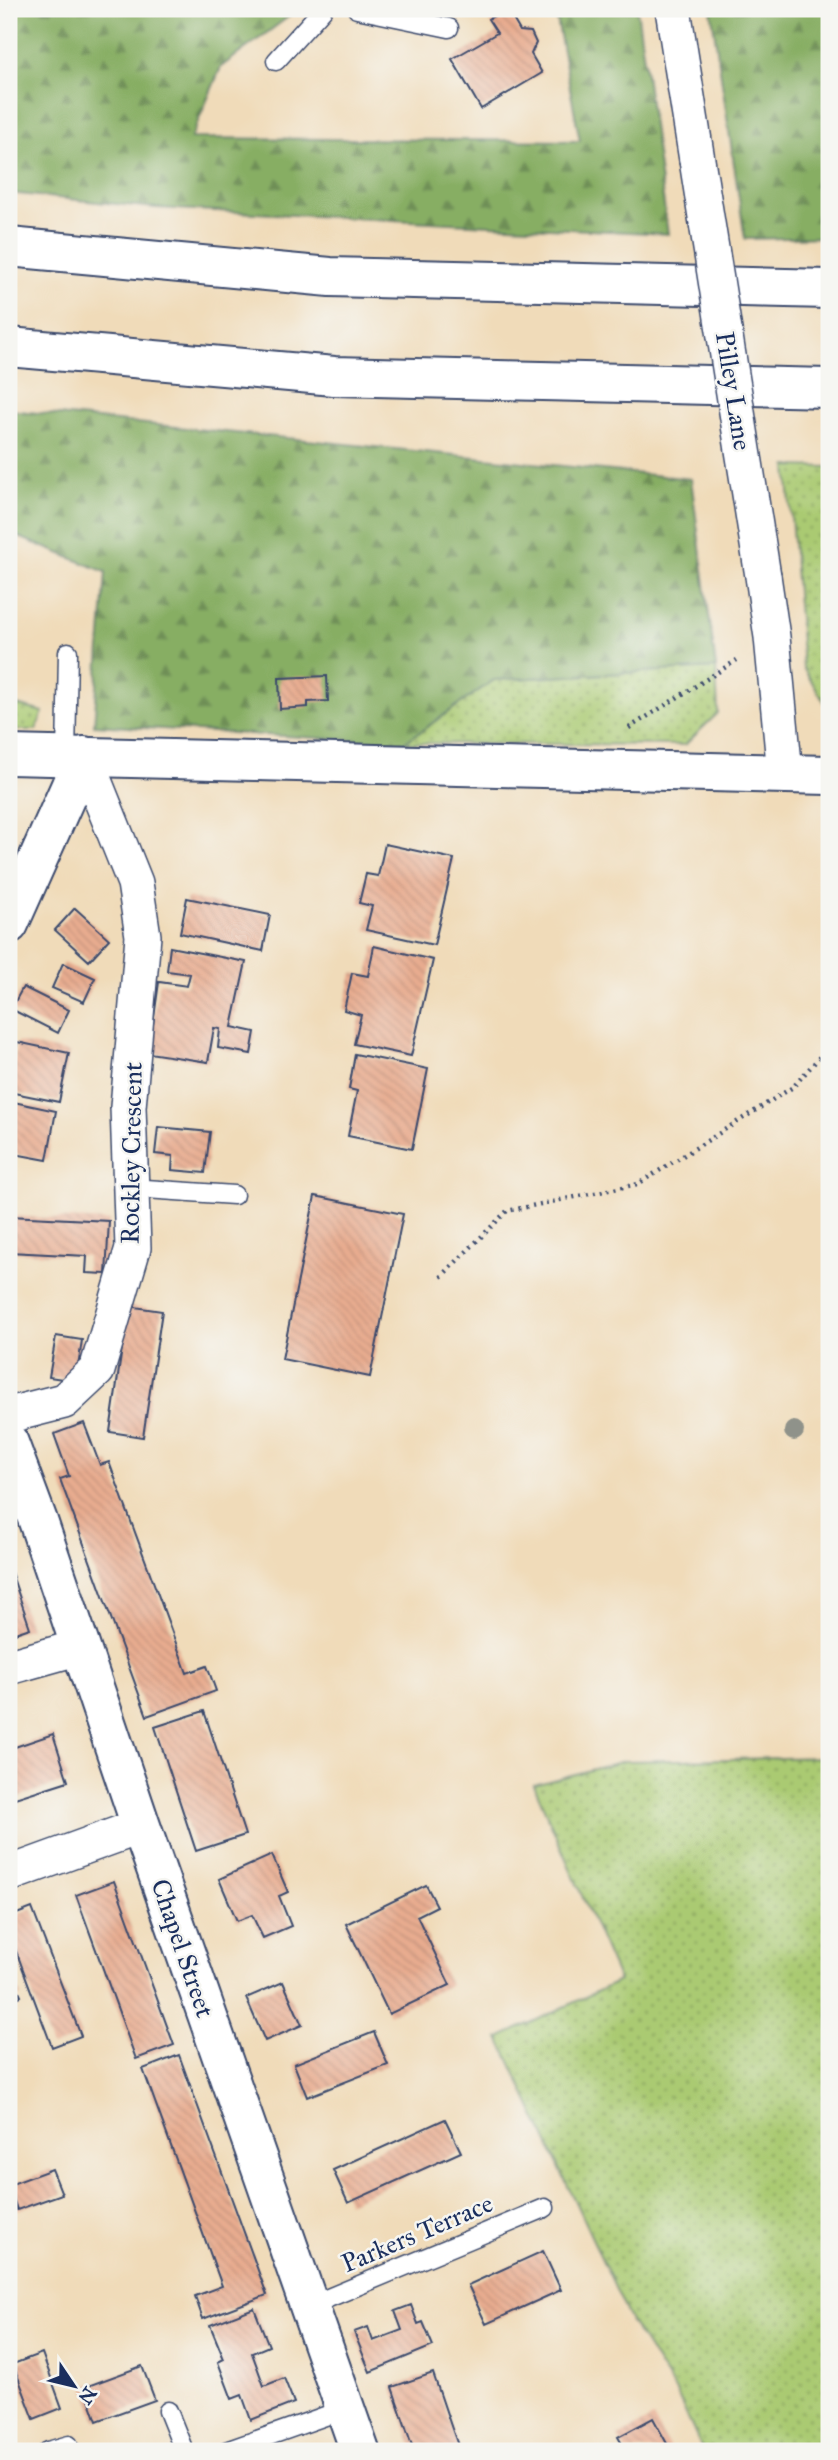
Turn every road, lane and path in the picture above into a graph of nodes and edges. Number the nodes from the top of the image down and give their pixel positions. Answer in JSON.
{"nodes":[{"id":1,"x":323,"y":9,"type":"edge"},
{"id":2,"x":357,"y":9,"type":"edge"},
{"id":3,"x":673,"y":9,"type":"edge"},
{"id":4,"x":817,"y":9,"type":"edge"},
{"id":5,"x":829,"y":14,"type":"edge"},
{"id":6,"x":449,"y":28,"type":"dead end"},
{"id":7,"x":276,"y":61,"type":"dead end"},
{"id":8,"x":9,"y":247,"type":"edge"},
{"id":9,"x":829,"y":289,"type":"edge"},
{"id":10,"x":9,"y":346,"type":"edge"},
{"id":11,"x":829,"y":388,"type":"edge"},
{"id":12,"x":772,"y":637,"type":"junction"},
{"id":13,"x":68,"y":652,"type":"dead end"},
{"id":14,"x":622,"y":733,"type":"dead end"},
{"id":15,"x":9,"y":755,"type":"edge"},
{"id":16,"x":75,"y":756,"type":"junction"},
{"id":17,"x":785,"y":774,"type":"junction"},
{"id":18,"x":829,"y":775,"type":"edge"},
{"id":19,"x":9,"y":924,"type":"edge"},
{"id":20,"x":829,"y":1046,"type":"edge"},
{"id":21,"x":131,"y":1188,"type":"junction"},
{"id":22,"x":234,"y":1195,"type":"dead end"},
{"id":23,"x":441,"y":1277,"type":"dead end"},
{"id":24,"x":9,"y":1415,"type":"edge"},
{"id":25,"x":9,"y":1443,"type":"edge"},
{"id":26,"x":80,"y":1647,"type":"junction"},
{"id":27,"x":9,"y":1667,"type":"edge"},
{"id":28,"x":141,"y":1826,"type":"junction"},
{"id":29,"x":9,"y":1874,"type":"edge"},
{"id":30,"x":545,"y":2208,"type":"dead end"},
{"id":31,"x":309,"y":2306,"type":"junction"},
{"id":32,"x":345,"y":2409,"type":"junction"},
{"id":33,"x":168,"y":2411,"type":"dead end"},
{"id":34,"x":69,"y":2445,"type":"dead end"},
{"id":35,"x":48,"y":2451,"type":"edge"},
{"id":36,"x":184,"y":2451,"type":"edge"},
{"id":37,"x":226,"y":2451,"type":"edge"},
{"id":38,"x":360,"y":2451,"type":"edge"}],
"edges":[{"from":1,"to":7,"type":"lane"},
{"from":2,"to":6,"type":"lane"},
{"from":3,"to":12,"type":"street","name":"Pilley Lane","bridge":true},
{"from":4,"to":5,"type":"path"},
{"from":8,"to":9,"type":"main road"},
{"from":10,"to":11,"type":"main road"},
{"from":12,"to":14,"type":"path"},
{"from":12,"to":17,"type":"street","name":"Pilley Lane"},
{"from":13,"to":16,"type":"lane"},
{"from":15,"to":16,"type":"main road"},
{"from":16,"to":17,"type":"main road"},
{"from":16,"to":19,"type":"main road"},
{"from":16,"to":21,"type":"street","name":"Rockley Crescent"},
{"from":17,"to":18,"type":"main road"},
{"from":20,"to":23,"type":"path"},
{"from":21,"to":22,"type":"lane"},
{"from":21,"to":24,"type":"street","name":"Rockley Crescent"},
{"from":25,"to":26,"type":"main road","name":"Chapel Street"},
{"from":26,"to":27,"type":"street"},
{"from":26,"to":28,"type":"main road","name":"Chapel Street"},
{"from":28,"to":29,"type":"street"},
{"from":28,"to":31,"type":"main road","name":"Chapel Street"},
{"from":30,"to":31,"type":"lane","name":"Parkers Terrace"},
{"from":31,"to":32,"type":"main road","name":"Chapel Street"},
{"from":32,"to":37,"type":"lane"},
{"from":32,"to":38,"type":"main road","name":"Chapel Street"},
{"from":33,"to":36,"type":"lane"},
{"from":34,"to":35,"type":"lane"}]}
